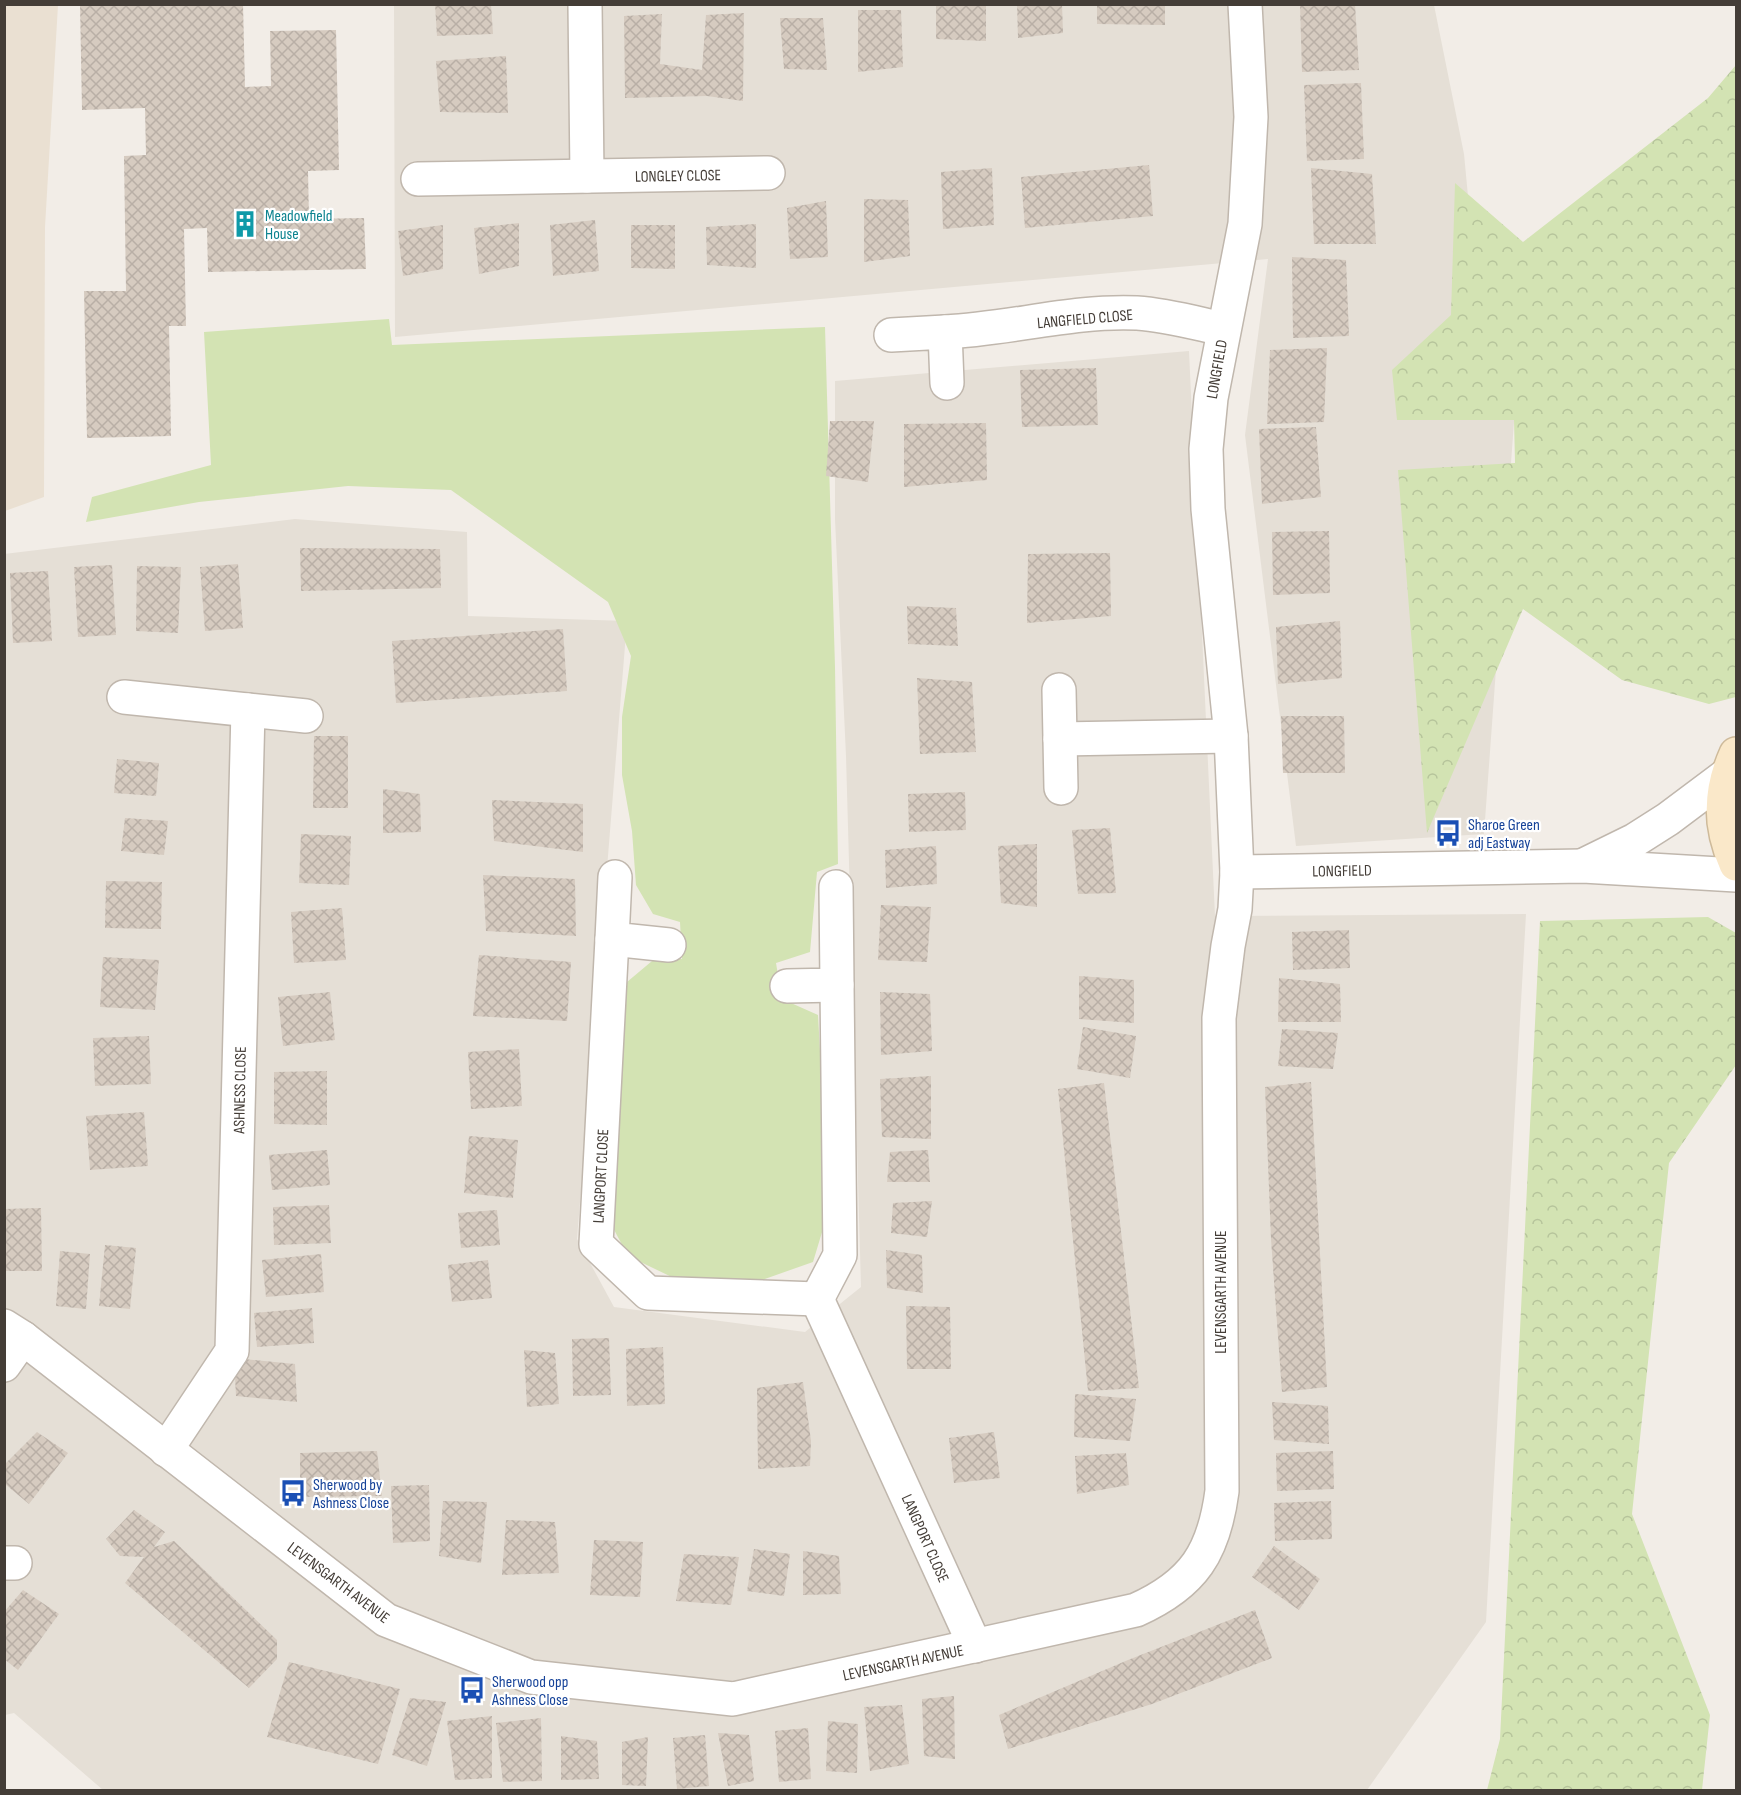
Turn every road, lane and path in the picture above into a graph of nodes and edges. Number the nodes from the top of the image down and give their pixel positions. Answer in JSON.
{"nodes":[{"id":1,"x":585,"y":4,"type":"edge"},
{"id":2,"x":1245,"y":4,"type":"edge"},
{"id":3,"x":768,"y":173,"type":"dead end"},
{"id":4,"x":587,"y":176,"type":"junction"},
{"id":5,"x":418,"y":179,"type":"dead end"},
{"id":6,"x":1223,"y":330,"type":"junction"},
{"id":7,"x":945,"y":333,"type":"junction"},
{"id":8,"x":891,"y":335,"type":"dead end"},
{"id":9,"x":947,"y":383,"type":"dead end"},
{"id":10,"x":1059,"y":690,"type":"dead end"},
{"id":11,"x":124,"y":697,"type":"dead end"},
{"id":12,"x":248,"y":710,"type":"junction"},
{"id":13,"x":306,"y":716,"type":"dead end"},
{"id":14,"x":1231,"y":736,"type":"junction"},
{"id":15,"x":1060,"y":739,"type":"junction"},
{"id":16,"x":1732,"y":764,"type":"edge"},
{"id":17,"x":1061,"y":788,"type":"dead end"},
{"id":18,"x":1737,"y":864,"type":"edge"},
{"id":19,"x":1583,"y":866,"type":"junction"},
{"id":20,"x":1237,"y":872,"type":"junction"},
{"id":21,"x":1737,"y":875,"type":"edge"},
{"id":22,"x":615,"y":877,"type":"dead end"},
{"id":23,"x":836,"y":887,"type":"dead end"},
{"id":24,"x":612,"y":939,"type":"junction"},
{"id":25,"x":669,"y":945,"type":"dead end"},
{"id":26,"x":837,"y":985,"type":"junction"},
{"id":27,"x":788,"y":986,"type":"dead end"},
{"id":28,"x":817,"y":1299,"type":"junction"},
{"id":29,"x":14,"y":1332,"type":"edge"},
{"id":30,"x":4,"y":1365,"type":"edge"},
{"id":31,"x":166,"y":1450,"type":"junction"},
{"id":32,"x":975,"y":1646,"type":"junction"}],
"edges":[{"from":1,"to":4,"type":"street"},
{"from":2,"to":6,"type":"street","name":"LONGFIELD"},
{"from":3,"to":4,"type":"street","name":"LONGLEY CLOSE"},
{"from":4,"to":5,"type":"street","name":"LONGLEY CLOSE"},
{"from":6,"to":7,"type":"street","name":"LANGFIELD CLOSE"},
{"from":6,"to":14,"type":"street","name":"LONGFIELD"},
{"from":7,"to":8,"type":"street","name":"LANGFIELD CLOSE"},
{"from":7,"to":9,"type":"street"},
{"from":10,"to":15,"type":"street"},
{"from":11,"to":12,"type":"street"},
{"from":12,"to":13,"type":"street"},
{"from":12,"to":31,"type":"street","name":"ASHNESS CLOSE"},
{"from":14,"to":15,"type":"street"},
{"from":14,"to":20,"type":"street","name":"LONGFIELD"},
{"from":15,"to":17,"type":"street"},
{"from":16,"to":18,"type":"main road"},
{"from":16,"to":19,"type":"street","name":"LONGFIELD"},
{"from":19,"to":20,"type":"street","name":"LONGFIELD"},
{"from":19,"to":21,"type":"street","name":"LONGFIELD"},
{"from":20,"to":32,"type":"street","name":"LEVENSGARTH AVENUE"},
{"from":22,"to":24,"type":"street","name":"LANGPORT CLOSE"},
{"from":23,"to":26,"type":"street"},
{"from":24,"to":25,"type":"street"},
{"from":24,"to":28,"type":"street","name":"LANGPORT CLOSE"},
{"from":26,"to":27,"type":"street"},
{"from":26,"to":28,"type":"street"},
{"from":28,"to":32,"type":"street","name":"LANGPORT CLOSE"},
{"from":29,"to":30,"type":"street"},
{"from":29,"to":31,"type":"street","name":"LEVENSGARTH AVENUE"},
{"from":31,"to":32,"type":"street","name":"LEVENSGARTH AVENUE"}]}
